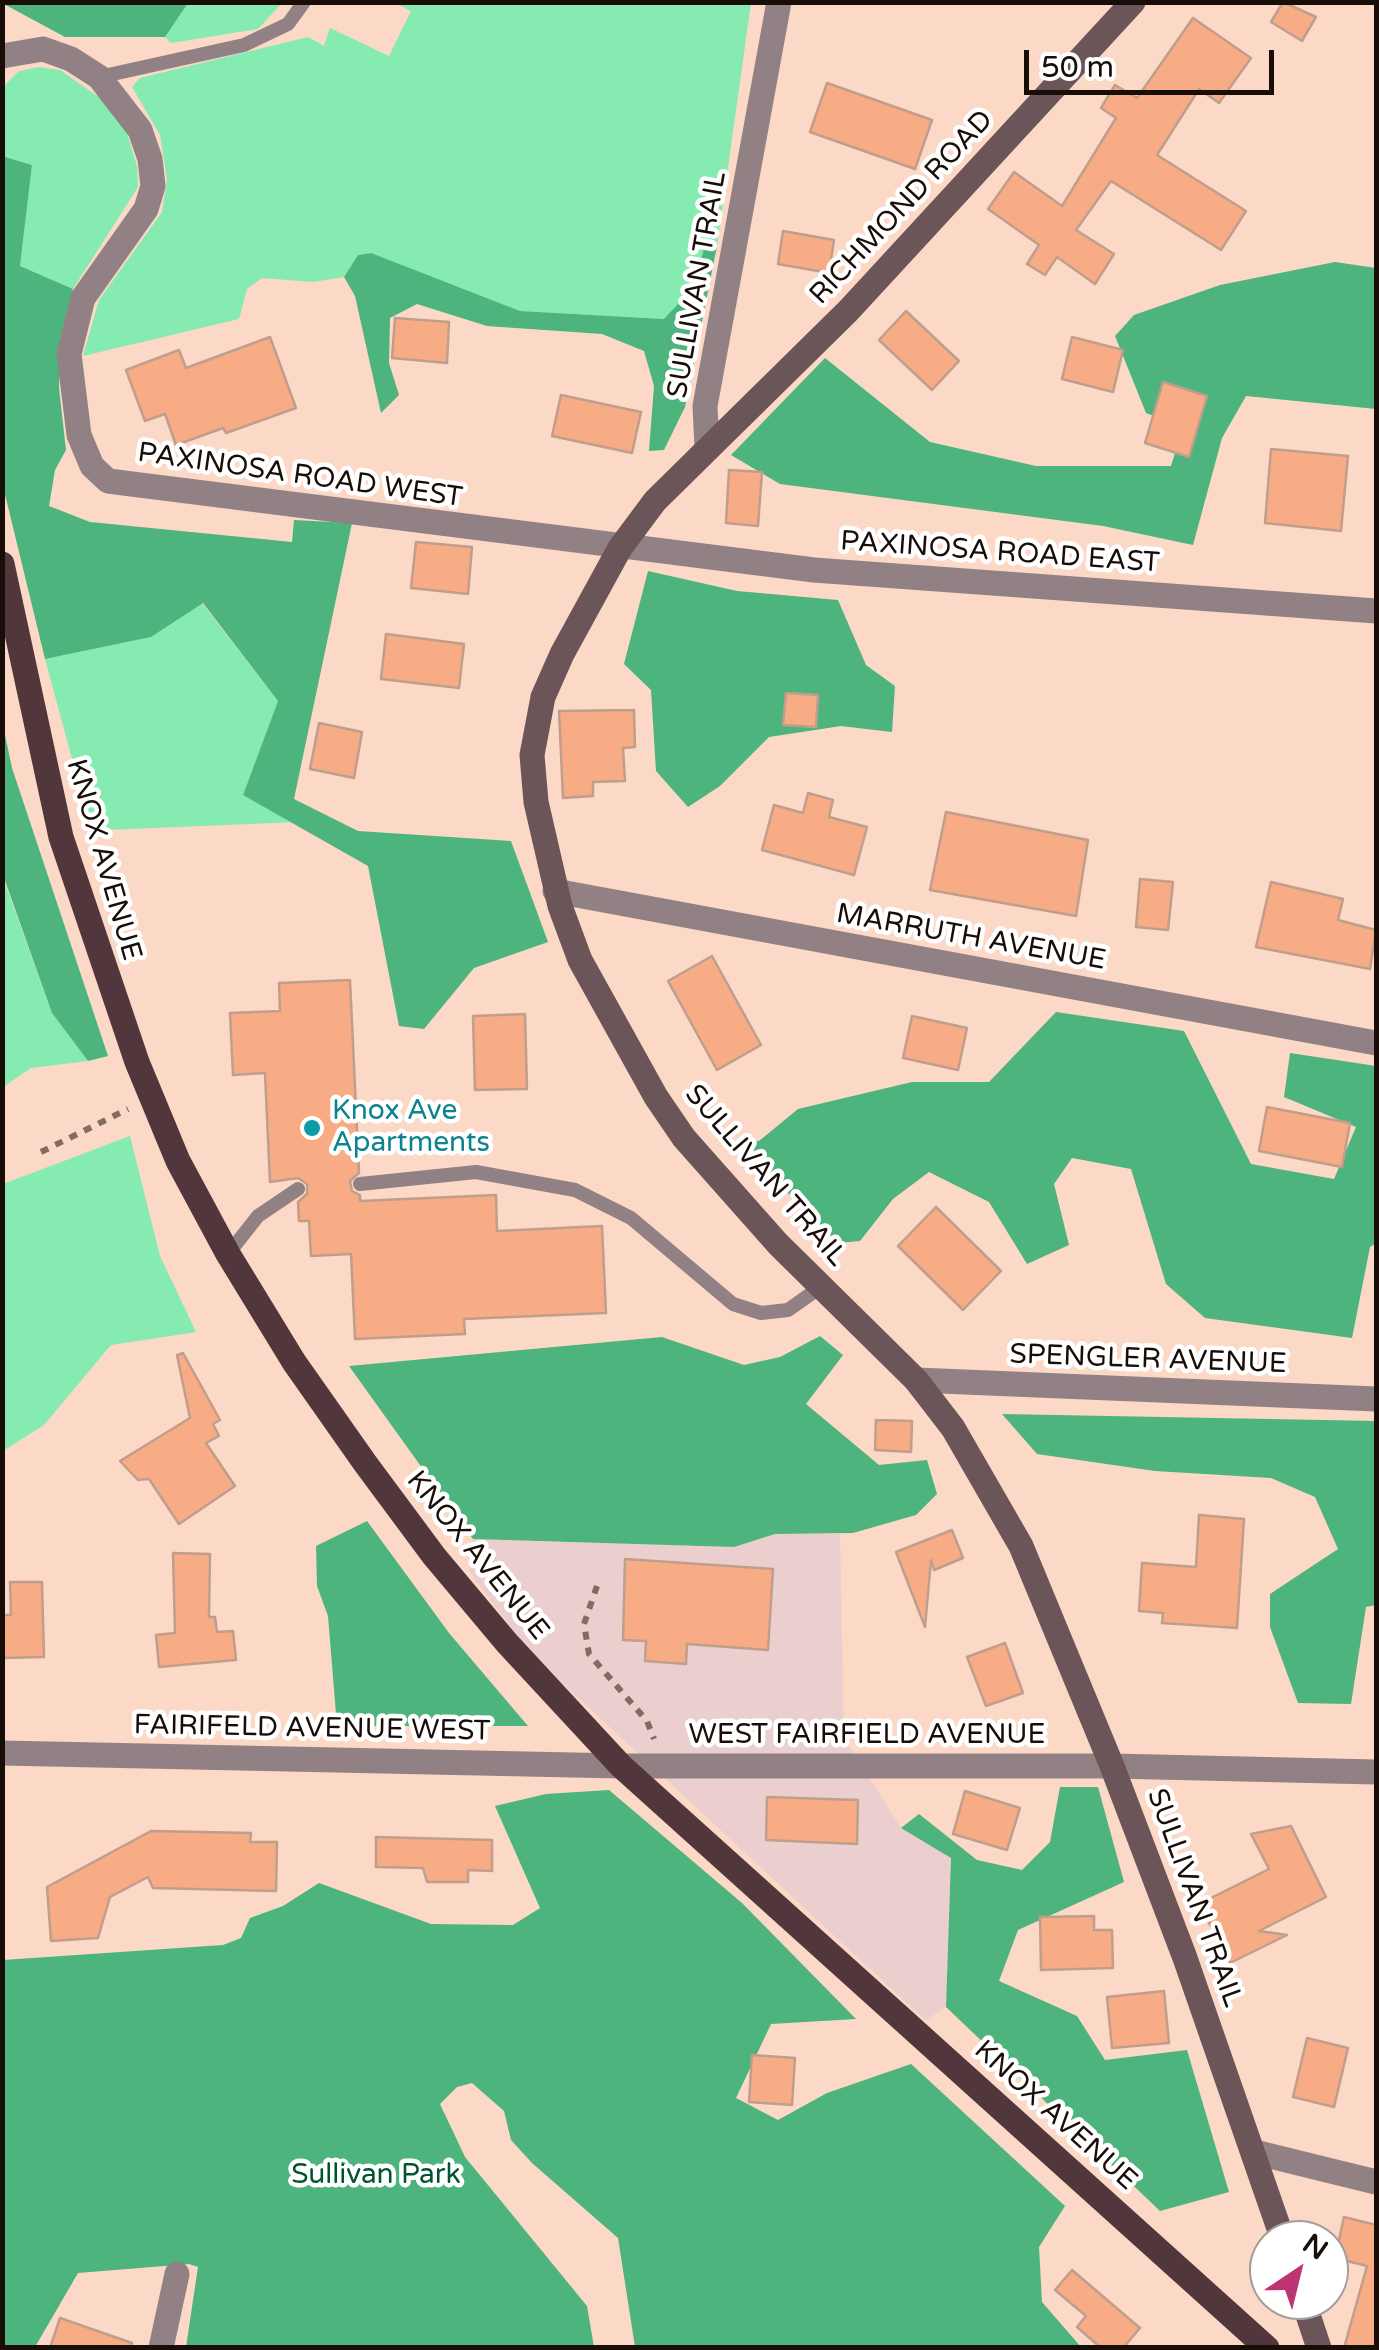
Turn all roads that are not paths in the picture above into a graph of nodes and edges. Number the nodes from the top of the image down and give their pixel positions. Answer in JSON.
{"nodes":[{"id":1,"x":304,"y":2,"type":"edge"},
{"id":2,"x":779,"y":2,"type":"edge"},
{"id":3,"x":1132,"y":2,"type":"edge"},
{"id":4,"x":2,"y":56,"type":"edge"},
{"id":5,"x":99,"y":78,"type":"junction"},
{"id":6,"x":707,"y":448,"type":"junction"},
{"id":7,"x":620,"y":548,"type":"junction"},
{"id":8,"x":2,"y":564,"type":"edge"},
{"id":9,"x":1376,"y":610,"type":"edge"},
{"id":10,"x":555,"y":891,"type":"junction"},
{"id":11,"x":1376,"y":1043,"type":"edge"},
{"id":12,"x":360,"y":1184,"type":"dead end"},
{"id":13,"x":298,"y":1189,"type":"dead end"},
{"id":14,"x":228,"y":1254,"type":"junction"},
{"id":15,"x":822,"y":1286,"type":"junction"},
{"id":16,"x":916,"y":1380,"type":"junction"},
{"id":17,"x":1376,"y":1399,"type":"edge"},
{"id":18,"x":2,"y":1753,"type":"edge"},
{"id":19,"x":621,"y":1766,"type":"junction"},
{"id":20,"x":1112,"y":1766,"type":"junction"},
{"id":21,"x":1376,"y":1772,"type":"edge"},
{"id":22,"x":1254,"y":2152,"type":"junction"},
{"id":23,"x":1376,"y":2182,"type":"edge"},
{"id":24,"x":1276,"y":2220,"type":"edge"},
{"id":25,"x":177,"y":2274,"type":"dead end"},
{"id":26,"x":1310,"y":2320,"type":"edge"},
{"id":27,"x":160,"y":2348,"type":"edge"},
{"id":28,"x":1266,"y":2348,"type":"edge"},
{"id":29,"x":1319,"y":2348,"type":"edge"}],
"edges":[{"from":1,"to":5,"type":"lane"},
{"from":2,"to":6,"type":"street","name":"SULLIVAN TRAIL"},
{"from":3,"to":6,"type":"street","name":"RICHMOND ROAD"},
{"from":4,"to":5,"type":"street","name":"PAXINOSA ROAD WEST"},
{"from":5,"to":7,"type":"street","name":"PAXINOSA ROAD WEST"},
{"from":6,"to":7,"type":"street","name":"SULLIVAN TRAIL"},
{"from":7,"to":9,"type":"street","name":"PAXINOSA ROAD EAST"},
{"from":7,"to":10,"type":"street","name":"SULLIVAN TRAIL"},
{"from":8,"to":14,"type":"main road","name":"KNOX AVENUE"},
{"from":10,"to":11,"type":"street","name":"MARRUTH AVENUE"},
{"from":10,"to":15,"type":"street","name":"SULLIVAN TRAIL"},
{"from":12,"to":15,"type":"lane"},
{"from":13,"to":14,"type":"lane"},
{"from":14,"to":19,"type":"main road","name":"KNOX AVENUE"},
{"from":15,"to":16,"type":"street","name":"SULLIVAN TRAIL"},
{"from":16,"to":17,"type":"street","name":"SPENGLER AVENUE"},
{"from":16,"to":20,"type":"street","name":"SULLIVAN TRAIL"},
{"from":18,"to":19,"type":"street","name":"FAIRIFELD AVENUE WEST"},
{"from":19,"to":20,"type":"street","name":"WEST FAIRFIELD AVENUE"},
{"from":19,"to":28,"type":"main road","name":"KNOX AVENUE"},
{"from":20,"to":21,"type":"street","name":"WEST FAIRFIELD AVENUE"},
{"from":20,"to":22,"type":"street","name":"SULLIVAN TRAIL"},
{"from":22,"to":23,"type":"street"},
{"from":22,"to":24,"type":"street","name":"SULLIVAN TRAIL"},
{"from":25,"to":27,"type":"street"},
{"from":26,"to":29,"type":"street"}]}
